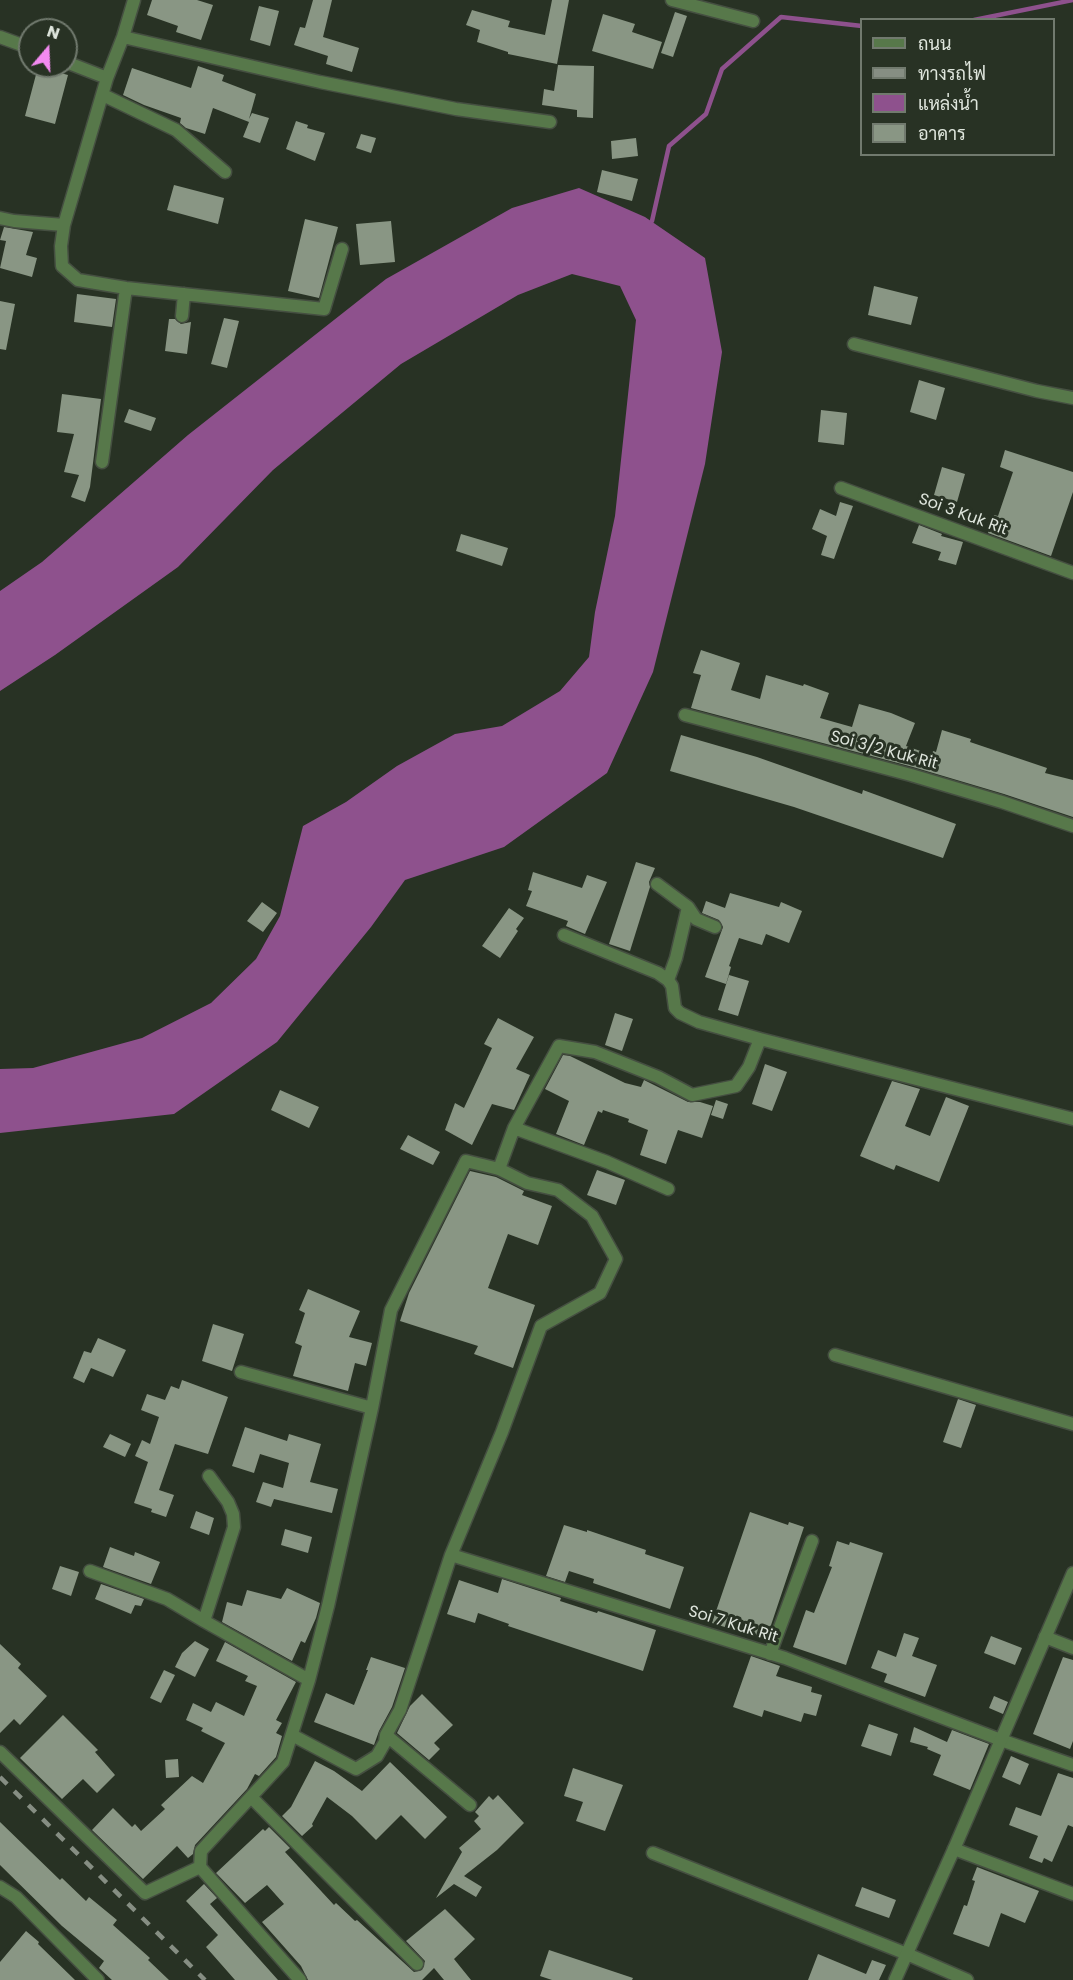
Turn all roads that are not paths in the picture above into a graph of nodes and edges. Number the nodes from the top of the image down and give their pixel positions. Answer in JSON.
{"nodes":[{"id":1,"x":134,"y":0,"type":"edge"},
{"id":2,"x":672,"y":0,"type":"edge"},
{"id":3,"x":753,"y":21,"type":"dead end"},
{"id":4,"x":123,"y":37,"type":"junction"},
{"id":5,"x":0,"y":38,"type":"edge"},
{"id":6,"x":18,"y":44,"type":"edge"},
{"id":7,"x":78,"y":67,"type":"edge"},
{"id":8,"x":107,"y":78,"type":"junction"},
{"id":9,"x":103,"y":95,"type":"junction"},
{"id":10,"x":550,"y":122,"type":"dead end"},
{"id":11,"x":225,"y":172,"type":"dead end"},
{"id":12,"x":0,"y":218,"type":"edge"},
{"id":13,"x":64,"y":225,"type":"junction"},
{"id":14,"x":342,"y":249,"type":"dead end"},
{"id":15,"x":126,"y":288,"type":"junction"},
{"id":16,"x":184,"y":294,"type":"junction"},
{"id":17,"x":182,"y":316,"type":"dead end"},
{"id":18,"x":854,"y":344,"type":"dead end"},
{"id":19,"x":1073,"y":398,"type":"edge"},
{"id":20,"x":102,"y":462,"type":"dead end"},
{"id":21,"x":841,"y":488,"type":"dead end"},
{"id":22,"x":1073,"y":573,"type":"edge"},
{"id":23,"x":685,"y":715,"type":"dead end"},
{"id":24,"x":1073,"y":826,"type":"edge"},
{"id":25,"x":657,"y":884,"type":"dead end"},
{"id":26,"x":687,"y":907,"type":"junction"},
{"id":27,"x":715,"y":927,"type":"dead end"},
{"id":28,"x":564,"y":935,"type":"dead end"},
{"id":29,"x":668,"y":980,"type":"junction"},
{"id":30,"x":760,"y":1039,"type":"junction"},
{"id":31,"x":1073,"y":1119,"type":"edge"},
{"id":32,"x":514,"y":1128,"type":"junction"},
{"id":33,"x":499,"y":1169,"type":"junction"},
{"id":34,"x":668,"y":1189,"type":"dead end"},
{"id":35,"x":835,"y":1355,"type":"dead end"},
{"id":36,"x":242,"y":1372,"type":"dead end"},
{"id":37,"x":372,"y":1408,"type":"junction"},
{"id":38,"x":1073,"y":1424,"type":"edge"},
{"id":39,"x":208,"y":1476,"type":"dead end"},
{"id":40,"x":812,"y":1541,"type":"dead end"},
{"id":41,"x":451,"y":1555,"type":"junction"},
{"id":42,"x":90,"y":1570,"type":"dead end"},
{"id":43,"x":1073,"y":1573,"type":"edge"},
{"id":44,"x":204,"y":1621,"type":"junction"},
{"id":45,"x":1045,"y":1637,"type":"junction"},
{"id":46,"x":1073,"y":1648,"type":"edge"},
{"id":47,"x":770,"y":1654,"type":"junction"},
{"id":48,"x":309,"y":1680,"type":"junction"},
{"id":49,"x":292,"y":1735,"type":"junction"},
{"id":50,"x":386,"y":1735,"type":"junction"},
{"id":51,"x":1001,"y":1740,"type":"junction"},
{"id":52,"x":0,"y":1752,"type":"edge"},
{"id":53,"x":1073,"y":1765,"type":"edge"},
{"id":54,"x":251,"y":1797,"type":"junction"},
{"id":55,"x":470,"y":1805,"type":"dead end"},
{"id":56,"x":954,"y":1849,"type":"junction"},
{"id":57,"x":653,"y":1853,"type":"dead end"},
{"id":58,"x":200,"y":1867,"type":"junction"},
{"id":59,"x":0,"y":1887,"type":"edge"},
{"id":60,"x":1073,"y":1894,"type":"edge"},
{"id":61,"x":907,"y":1954,"type":"junction"},
{"id":62,"x":417,"y":1964,"type":"dead end"},
{"id":63,"x":98,"y":1980,"type":"edge"},
{"id":64,"x":300,"y":1980,"type":"edge"},
{"id":65,"x":895,"y":1980,"type":"edge"},
{"id":66,"x":967,"y":1980,"type":"edge"}],
"edges":[{"from":1,"to":4,"type":"street"},
{"from":2,"to":3,"type":"street"},
{"from":4,"to":8,"type":"street"},
{"from":4,"to":10,"type":"street"},
{"from":5,"to":6,"type":"street"},
{"from":7,"to":8,"type":"street"},
{"from":8,"to":9,"type":"street"},
{"from":9,"to":11,"type":"street"},
{"from":9,"to":13,"type":"street"},
{"from":12,"to":13,"type":"street"},
{"from":13,"to":15,"type":"street"},
{"from":14,"to":16,"type":"street"},
{"from":15,"to":16,"type":"street"},
{"from":15,"to":20,"type":"street"},
{"from":16,"to":17,"type":"street"},
{"from":18,"to":19,"type":"street"},
{"from":21,"to":22,"type":"street","name":"Soi 3 Kuk Rit"},
{"from":23,"to":24,"type":"street","name":"Soi 3/2 Kuk Rit"},
{"from":25,"to":26,"type":"street"},
{"from":26,"to":27,"type":"street"},
{"from":26,"to":29,"type":"street"},
{"from":28,"to":29,"type":"street"},
{"from":29,"to":30,"type":"street"},
{"from":30,"to":31,"type":"street"},
{"from":30,"to":32,"type":"street"},
{"from":32,"to":33,"type":"street"},
{"from":32,"to":34,"type":"street"},
{"from":33,"to":37,"type":"street"},
{"from":33,"to":41,"type":"street"},
{"from":35,"to":38,"type":"street"},
{"from":36,"to":37,"type":"street"},
{"from":37,"to":48,"type":"street"},
{"from":39,"to":44,"type":"street"},
{"from":40,"to":47,"type":"street"},
{"from":41,"to":47,"type":"street","name":"Soi 7 Kuk Rit"},
{"from":41,"to":50,"type":"street"},
{"from":42,"to":44,"type":"street"},
{"from":43,"to":45,"type":"street"},
{"from":44,"to":48,"type":"street"},
{"from":45,"to":46,"type":"street"},
{"from":45,"to":51,"type":"street"},
{"from":47,"to":51,"type":"street","name":"Soi 7 Kuk Rit"},
{"from":48,"to":49,"type":"street"},
{"from":49,"to":50,"type":"street"},
{"from":49,"to":54,"type":"street"},
{"from":50,"to":55,"type":"street"},
{"from":51,"to":53,"type":"street","name":"Soi 7 Kuk Rit"},
{"from":51,"to":56,"type":"street"},
{"from":52,"to":58,"type":"street"},
{"from":54,"to":58,"type":"street"},
{"from":54,"to":62,"type":"street"},
{"from":56,"to":60,"type":"street"},
{"from":56,"to":61,"type":"street"},
{"from":57,"to":61,"type":"street"},
{"from":58,"to":64,"type":"street"},
{"from":59,"to":63,"type":"street"},
{"from":61,"to":65,"type":"street"},
{"from":61,"to":66,"type":"street"}]}
